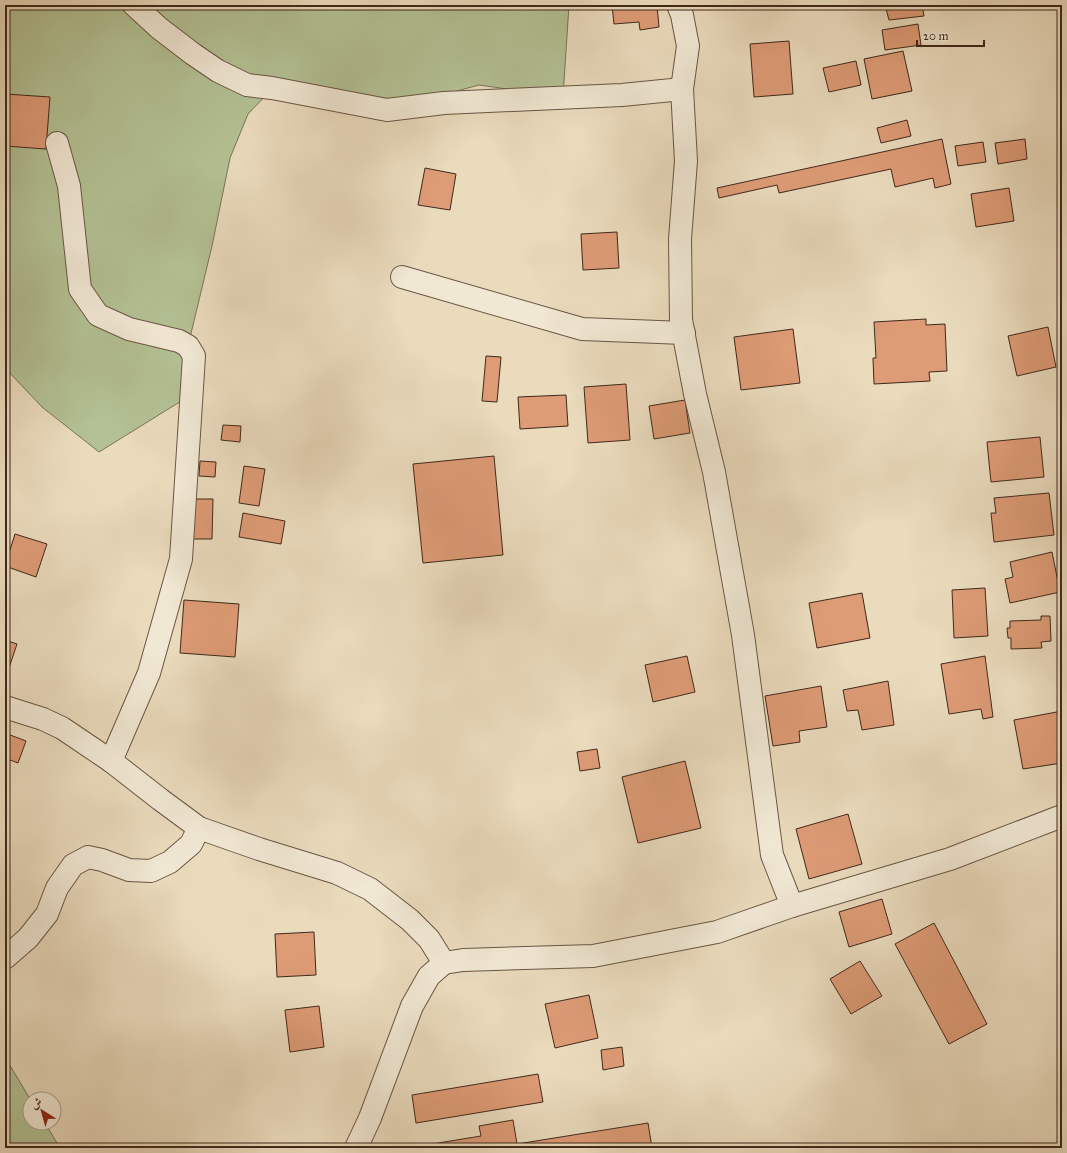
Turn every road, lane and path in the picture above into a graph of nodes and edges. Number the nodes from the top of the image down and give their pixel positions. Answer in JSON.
{"nodes":[{"id":1,"x":134,"y":5,"type":"edge"},
{"id":2,"x":678,"y":5,"type":"edge"},
{"id":3,"x":682,"y":89,"type":"junction"},
{"id":4,"x":57,"y":143,"type":"dead end"},
{"id":5,"x":402,"y":277,"type":"dead end"},
{"id":6,"x":684,"y":333,"type":"junction"},
{"id":7,"x":5,"y":707,"type":"edge"},
{"id":8,"x":111,"y":760,"type":"junction"},
{"id":9,"x":1062,"y":816,"type":"edge"},
{"id":10,"x":200,"y":828,"type":"junction"},
{"id":11,"x":792,"y":906,"type":"junction"},
{"id":12,"x":5,"y":958,"type":"edge"},
{"id":13,"x":444,"y":963,"type":"junction"},
{"id":14,"x":356,"y":1148,"type":"edge"}],
"edges":[{"from":1,"to":3,"type":"street"},
{"from":2,"to":3,"type":"street"},
{"from":3,"to":6,"type":"street"},
{"from":4,"to":8,"type":"street"},
{"from":5,"to":6,"type":"street"},
{"from":6,"to":11,"type":"street"},
{"from":7,"to":8,"type":"street"},
{"from":8,"to":10,"type":"street"},
{"from":9,"to":11,"type":"street"},
{"from":10,"to":12,"type":"street"},
{"from":10,"to":13,"type":"street"},
{"from":11,"to":13,"type":"street"},
{"from":13,"to":14,"type":"street"}]}
